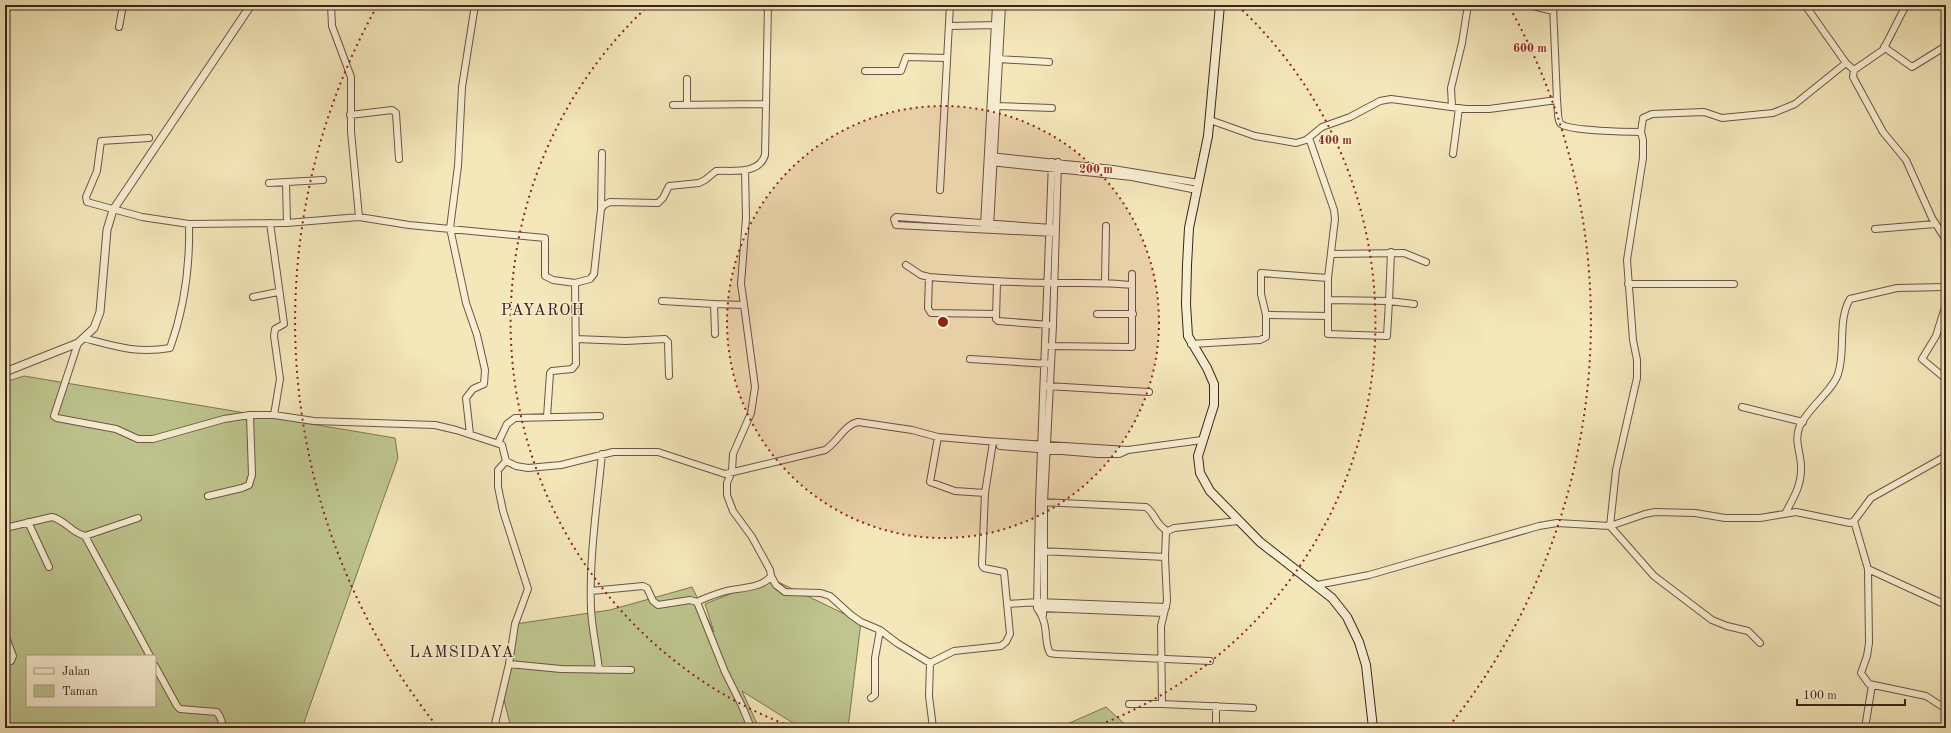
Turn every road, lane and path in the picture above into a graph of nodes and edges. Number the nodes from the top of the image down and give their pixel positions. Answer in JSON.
{"nodes":[{"id":1,"x":123,"y":5,"type":"edge"},
{"id":2,"x":251,"y":5,"type":"edge"},
{"id":3,"x":331,"y":5,"type":"edge"},
{"id":4,"x":475,"y":5,"type":"edge"},
{"id":5,"x":768,"y":5,"type":"edge"},
{"id":6,"x":950,"y":5,"type":"edge"},
{"id":7,"x":996,"y":5,"type":"edge"},
{"id":8,"x":1002,"y":5,"type":"edge"},
{"id":9,"x":1220,"y":5,"type":"edge"},
{"id":10,"x":1468,"y":5,"type":"edge"},
{"id":11,"x":1529,"y":5,"type":"edge"},
{"id":12,"x":1805,"y":5,"type":"edge"},
{"id":13,"x":1906,"y":5,"type":"edge"},
{"id":14,"x":1553,"y":8,"type":"edge"},
{"id":15,"x":998,"y":25,"type":"junction"},
{"id":16,"x":949,"y":26,"type":"junction"},
{"id":17,"x":119,"y":27,"type":"dead end"},
{"id":18,"x":1946,"y":46,"type":"edge"},
{"id":19,"x":1884,"y":48,"type":"junction"},
{"id":20,"x":947,"y":58,"type":"junction"},
{"id":21,"x":999,"y":59,"type":"junction"},
{"id":22,"x":1049,"y":62,"type":"dead end"},
{"id":23,"x":1846,"y":63,"type":"junction"},
{"id":24,"x":1854,"y":70,"type":"junction"},
{"id":25,"x":864,"y":71,"type":"dead end"},
{"id":26,"x":687,"y":79,"type":"dead end"},
{"id":27,"x":1557,"y":100,"type":"junction"},
{"id":28,"x":765,"y":104,"type":"junction"},
{"id":29,"x":673,"y":105,"type":"dead end"},
{"id":30,"x":687,"y":105,"type":"junction"},
{"id":31,"x":997,"y":106,"type":"junction"},
{"id":32,"x":1452,"y":107,"type":"junction"},
{"id":33,"x":1052,"y":108,"type":"dead end"},
{"id":34,"x":1459,"y":108,"type":"junction"},
{"id":35,"x":350,"y":116,"type":"junction"},
{"id":36,"x":1210,"y":120,"type":"junction"},
{"id":37,"x":1641,"y":132,"type":"junction"},
{"id":38,"x":149,"y":138,"type":"dead end"},
{"id":39,"x":1309,"y":138,"type":"junction"},
{"id":40,"x":602,"y":153,"type":"dead end"},
{"id":41,"x":1453,"y":154,"type":"dead end"},
{"id":42,"x":399,"y":159,"type":"dead end"},
{"id":43,"x":991,"y":159,"type":"junction"},
{"id":44,"x":1055,"y":165,"type":"junction"},
{"id":45,"x":745,"y":170,"type":"junction"},
{"id":46,"x":323,"y":180,"type":"dead end"},
{"id":47,"x":286,"y":182,"type":"junction"},
{"id":48,"x":269,"y":183,"type":"dead end"},
{"id":49,"x":1198,"y":187,"type":"junction"},
{"id":50,"x":940,"y":190,"type":"dead end"},
{"id":51,"x":601,"y":209,"type":"junction"},
{"id":52,"x":113,"y":210,"type":"junction"},
{"id":53,"x":359,"y":218,"type":"junction"},
{"id":54,"x":270,"y":223,"type":"junction"},
{"id":55,"x":287,"y":223,"type":"junction"},
{"id":56,"x":189,"y":224,"type":"junction"},
{"id":57,"x":1935,"y":224,"type":"junction"},
{"id":58,"x":987,"y":226,"type":"junction"},
{"id":59,"x":1106,"y":226,"type":"dead end"},
{"id":60,"x":450,"y":228,"type":"junction"},
{"id":61,"x":1875,"y":229,"type":"dead end"},
{"id":62,"x":1049,"y":230,"type":"junction"},
{"id":63,"x":1057,"y":231,"type":"junction"},
{"id":64,"x":1946,"y":240,"type":"edge"},
{"id":65,"x":1391,"y":252,"type":"junction"},
{"id":66,"x":1331,"y":254,"type":"junction"},
{"id":67,"x":1426,"y":262,"type":"dead end"},
{"id":68,"x":906,"y":265,"type":"dead end"},
{"id":69,"x":1132,"y":274,"type":"dead end"},
{"id":70,"x":929,"y":277,"type":"junction"},
{"id":71,"x":1328,"y":278,"type":"junction"},
{"id":72,"x":997,"y":281,"type":"junction"},
{"id":73,"x":1105,"y":282,"type":"junction"},
{"id":74,"x":575,"y":283,"type":"junction"},
{"id":75,"x":1051,"y":283,"type":"junction"},
{"id":76,"x":1132,"y":284,"type":"junction"},
{"id":77,"x":1628,"y":284,"type":"junction"},
{"id":78,"x":1734,"y":284,"type":"dead end"},
{"id":79,"x":1946,"y":286,"type":"edge"},
{"id":80,"x":278,"y":292,"type":"junction"},
{"id":81,"x":252,"y":297,"type":"dead end"},
{"id":82,"x":1329,"y":300,"type":"junction"},
{"id":83,"x":662,"y":301,"type":"dead end"},
{"id":84,"x":1389,"y":301,"type":"junction"},
{"id":85,"x":714,"y":304,"type":"junction"},
{"id":86,"x":1414,"y":304,"type":"dead end"},
{"id":87,"x":1946,"y":304,"type":"edge"},
{"id":88,"x":744,"y":305,"type":"junction"},
{"id":89,"x":996,"y":314,"type":"junction"},
{"id":90,"x":1097,"y":314,"type":"dead end"},
{"id":91,"x":1133,"y":314,"type":"junction"},
{"id":92,"x":1266,"y":314,"type":"junction"},
{"id":93,"x":1328,"y":316,"type":"junction"},
{"id":94,"x":1050,"y":325,"type":"junction"},
{"id":95,"x":715,"y":334,"type":"dead end"},
{"id":96,"x":576,"y":339,"type":"junction"},
{"id":97,"x":80,"y":341,"type":"junction"},
{"id":98,"x":1191,"y":344,"type":"junction"},
{"id":99,"x":1049,"y":346,"type":"junction"},
{"id":100,"x":970,"y":359,"type":"dead end"},
{"id":101,"x":1048,"y":364,"type":"junction"},
{"id":102,"x":5,"y":372,"type":"edge"},
{"id":103,"x":669,"y":376,"type":"dead end"},
{"id":104,"x":1946,"y":379,"type":"edge"},
{"id":105,"x":1047,"y":386,"type":"junction"},
{"id":106,"x":1149,"y":392,"type":"dead end"},
{"id":107,"x":1742,"y":407,"type":"dead end"},
{"id":108,"x":250,"y":415,"type":"junction"},
{"id":109,"x":274,"y":415,"type":"junction"},
{"id":110,"x":600,"y":416,"type":"dead end"},
{"id":111,"x":547,"y":417,"type":"junction"},
{"id":112,"x":1803,"y":422,"type":"junction"},
{"id":113,"x":470,"y":434,"type":"junction"},
{"id":114,"x":938,"y":436,"type":"junction"},
{"id":115,"x":1202,"y":440,"type":"junction"},
{"id":116,"x":993,"y":442,"type":"junction"},
{"id":117,"x":502,"y":445,"type":"junction"},
{"id":118,"x":1044,"y":447,"type":"junction"},
{"id":119,"x":602,"y":454,"type":"junction"},
{"id":120,"x":1946,"y":456,"type":"edge"},
{"id":121,"x":506,"y":461,"type":"junction"},
{"id":122,"x":732,"y":471,"type":"junction"},
{"id":123,"x":985,"y":493,"type":"junction"},
{"id":124,"x":208,"y":496,"type":"dead end"},
{"id":125,"x":1041,"y":502,"type":"junction"},
{"id":126,"x":1786,"y":512,"type":"junction"},
{"id":127,"x":138,"y":518,"type":"dead end"},
{"id":128,"x":1238,"y":521,"type":"junction"},
{"id":129,"x":1854,"y":521,"type":"junction"},
{"id":130,"x":28,"y":522,"type":"junction"},
{"id":131,"x":1610,"y":526,"type":"junction"},
{"id":132,"x":5,"y":528,"type":"edge"},
{"id":133,"x":1167,"y":531,"type":"junction"},
{"id":134,"x":85,"y":536,"type":"junction"},
{"id":135,"x":1041,"y":551,"type":"junction"},
{"id":136,"x":1165,"y":557,"type":"junction"},
{"id":137,"x":49,"y":568,"type":"dead end"},
{"id":138,"x":1868,"y":569,"type":"junction"},
{"id":139,"x":771,"y":576,"type":"junction"},
{"id":140,"x":1317,"y":585,"type":"junction"},
{"id":141,"x":591,"y":592,"type":"junction"},
{"id":142,"x":697,"y":602,"type":"junction"},
{"id":143,"x":1008,"y":604,"type":"junction"},
{"id":144,"x":1946,"y":605,"type":"edge"},
{"id":145,"x":1041,"y":607,"type":"junction"},
{"id":146,"x":1165,"y":610,"type":"junction"},
{"id":147,"x":880,"y":630,"type":"junction"},
{"id":148,"x":5,"y":636,"type":"edge"},
{"id":149,"x":1760,"y":643,"type":"dead end"},
{"id":150,"x":149,"y":655,"type":"edge"},
{"id":151,"x":1160,"y":659,"type":"junction"},
{"id":152,"x":1210,"y":661,"type":"dead end"},
{"id":153,"x":5,"y":663,"type":"edge"},
{"id":154,"x":930,"y":663,"type":"junction"},
{"id":155,"x":509,"y":664,"type":"junction"},
{"id":156,"x":156,"y":668,"type":"edge"},
{"id":157,"x":599,"y":670,"type":"junction"},
{"id":158,"x":631,"y":670,"type":"dead end"},
{"id":159,"x":1872,"y":685,"type":"junction"},
{"id":160,"x":871,"y":698,"type":"dead end"},
{"id":161,"x":1130,"y":704,"type":"dead end"},
{"id":162,"x":1162,"y":704,"type":"junction"},
{"id":163,"x":1216,"y":706,"type":"junction"},
{"id":164,"x":1253,"y":708,"type":"dead end"},
{"id":165,"x":1946,"y":709,"type":"edge"},
{"id":166,"x":224,"y":728,"type":"edge"},
{"id":167,"x":494,"y":728,"type":"edge"},
{"id":168,"x":751,"y":728,"type":"edge"},
{"id":169,"x":933,"y":728,"type":"edge"},
{"id":170,"x":1216,"y":728,"type":"edge"},
{"id":171,"x":1373,"y":728,"type":"edge"},
{"id":172,"x":1865,"y":728,"type":"edge"}],
"edges":[{"from":1,"to":17,"type":"street"},
{"from":2,"to":52,"type":"street"},
{"from":3,"to":35,"type":"street"},
{"from":4,"to":60,"type":"street"},
{"from":5,"to":28,"type":"street"},
{"from":6,"to":16,"type":"street"},
{"from":7,"to":15,"type":"street"},
{"from":8,"to":15,"type":"street"},
{"from":9,"to":36,"type":"main road"},
{"from":10,"to":32,"type":"street"},
{"from":11,"to":14,"type":"street"},
{"from":12,"to":23,"type":"street"},
{"from":13,"to":19,"type":"street"},
{"from":14,"to":27,"type":"street"},
{"from":15,"to":16,"type":"street"},
{"from":15,"to":21,"type":"street"},
{"from":15,"to":43,"type":"street"},
{"from":16,"to":20,"type":"street"},
{"from":18,"to":19,"type":"street"},
{"from":19,"to":24,"type":"street"},
{"from":20,"to":25,"type":"street"},
{"from":20,"to":50,"type":"street"},
{"from":21,"to":22,"type":"street"},
{"from":21,"to":31,"type":"street"},
{"from":23,"to":24,"type":"street"},
{"from":23,"to":37,"type":"street"},
{"from":24,"to":57,"type":"street"},
{"from":26,"to":30,"type":"street"},
{"from":27,"to":34,"type":"street"},
{"from":27,"to":37,"type":"street"},
{"from":28,"to":30,"type":"street"},
{"from":28,"to":45,"type":"street"},
{"from":29,"to":30,"type":"street"},
{"from":31,"to":33,"type":"street"},
{"from":31,"to":43,"type":"street"},
{"from":32,"to":34,"type":"street"},
{"from":32,"to":39,"type":"street"},
{"from":34,"to":41,"type":"street"},
{"from":35,"to":42,"type":"street"},
{"from":35,"to":53,"type":"street"},
{"from":36,"to":39,"type":"street"},
{"from":36,"to":49,"type":"main road"},
{"from":37,"to":77,"type":"street"},
{"from":38,"to":52,"type":"street"},
{"from":39,"to":66,"type":"street"},
{"from":40,"to":51,"type":"street"},
{"from":43,"to":44,"type":"street"},
{"from":43,"to":58,"type":"street"},
{"from":44,"to":49,"type":"street"},
{"from":44,"to":62,"type":"street"},
{"from":44,"to":63,"type":"street"},
{"from":45,"to":51,"type":"street"},
{"from":45,"to":88,"type":"street"},
{"from":46,"to":47,"type":"street"},
{"from":47,"to":48,"type":"street"},
{"from":47,"to":55,"type":"street"},
{"from":49,"to":98,"type":"main road"},
{"from":51,"to":74,"type":"street"},
{"from":52,"to":56,"type":"street"},
{"from":52,"to":97,"type":"street"},
{"from":53,"to":55,"type":"street"},
{"from":53,"to":60,"type":"street"},
{"from":54,"to":55,"type":"street"},
{"from":54,"to":56,"type":"street"},
{"from":54,"to":80,"type":"street"},
{"from":56,"to":97,"type":"street"},
{"from":57,"to":61,"type":"street"},
{"from":57,"to":64,"type":"street"},
{"from":58,"to":58,"type":"street"},
{"from":58,"to":62,"type":"street"},
{"from":59,"to":73,"type":"street"},
{"from":60,"to":74,"type":"street"},
{"from":60,"to":113,"type":"street"},
{"from":62,"to":63,"type":"street"},
{"from":62,"to":75,"type":"street"},
{"from":63,"to":75,"type":"street"},
{"from":65,"to":66,"type":"street"},
{"from":65,"to":67,"type":"street"},
{"from":65,"to":84,"type":"street"},
{"from":66,"to":71,"type":"street"},
{"from":68,"to":70,"type":"street"},
{"from":69,"to":76,"type":"street"},
{"from":70,"to":72,"type":"street"},
{"from":70,"to":89,"type":"street"},
{"from":71,"to":82,"type":"street"},
{"from":71,"to":92,"type":"street"},
{"from":72,"to":75,"type":"street"},
{"from":72,"to":89,"type":"street"},
{"from":73,"to":75,"type":"street"},
{"from":73,"to":76,"type":"street"},
{"from":74,"to":96,"type":"street"},
{"from":75,"to":94,"type":"street"},
{"from":76,"to":91,"type":"street"},
{"from":77,"to":78,"type":"street"},
{"from":77,"to":131,"type":"street"},
{"from":79,"to":112,"type":"street"},
{"from":80,"to":81,"type":"street"},
{"from":80,"to":109,"type":"street"},
{"from":82,"to":84,"type":"street"},
{"from":82,"to":93,"type":"street"},
{"from":83,"to":85,"type":"street"},
{"from":84,"to":86,"type":"street"},
{"from":84,"to":93,"type":"street"},
{"from":85,"to":88,"type":"street"},
{"from":85,"to":95,"type":"street"},
{"from":87,"to":104,"type":"street"},
{"from":88,"to":122,"type":"street"},
{"from":89,"to":94,"type":"street"},
{"from":90,"to":91,"type":"street"},
{"from":91,"to":99,"type":"street"},
{"from":92,"to":93,"type":"street"},
{"from":92,"to":98,"type":"street"},
{"from":94,"to":99,"type":"street"},
{"from":96,"to":103,"type":"street"},
{"from":96,"to":111,"type":"street"},
{"from":97,"to":102,"type":"street"},
{"from":97,"to":108,"type":"street"},
{"from":98,"to":115,"type":"main road"},
{"from":99,"to":101,"type":"street"},
{"from":100,"to":101,"type":"street"},
{"from":101,"to":105,"type":"street"},
{"from":105,"to":106,"type":"street"},
{"from":105,"to":118,"type":"street"},
{"from":107,"to":112,"type":"street"},
{"from":108,"to":109,"type":"street"},
{"from":108,"to":124,"type":"street"},
{"from":109,"to":113,"type":"street"},
{"from":110,"to":111,"type":"street"},
{"from":111,"to":117,"type":"street"},
{"from":112,"to":126,"type":"street"},
{"from":113,"to":117,"type":"street"},
{"from":114,"to":116,"type":"street"},
{"from":114,"to":122,"type":"street"},
{"from":114,"to":123,"type":"street"},
{"from":115,"to":118,"type":"street"},
{"from":115,"to":128,"type":"main road"},
{"from":116,"to":118,"type":"street"},
{"from":116,"to":123,"type":"street"},
{"from":117,"to":121,"type":"street"},
{"from":118,"to":125,"type":"street"},
{"from":119,"to":121,"type":"street"},
{"from":119,"to":122,"type":"street"},
{"from":119,"to":141,"type":"street"},
{"from":120,"to":129,"type":"street"},
{"from":121,"to":155,"type":"street"},
{"from":122,"to":139,"type":"street"},
{"from":123,"to":143,"type":"street"},
{"from":125,"to":133,"type":"street"},
{"from":125,"to":135,"type":"street"},
{"from":126,"to":129,"type":"street"},
{"from":126,"to":131,"type":"street"},
{"from":127,"to":134,"type":"street"},
{"from":128,"to":133,"type":"street"},
{"from":128,"to":140,"type":"main road"},
{"from":129,"to":138,"type":"street"},
{"from":130,"to":132,"type":"street"},
{"from":130,"to":134,"type":"street"},
{"from":130,"to":137,"type":"street"},
{"from":131,"to":140,"type":"street"},
{"from":131,"to":149,"type":"street"},
{"from":133,"to":136,"type":"street"},
{"from":134,"to":150,"type":"street"},
{"from":135,"to":136,"type":"street"},
{"from":135,"to":145,"type":"street"},
{"from":136,"to":146,"type":"street"},
{"from":138,"to":144,"type":"street"},
{"from":138,"to":159,"type":"street"},
{"from":139,"to":142,"type":"street"},
{"from":139,"to":147,"type":"street"},
{"from":140,"to":171,"type":"main road"},
{"from":141,"to":142,"type":"street"},
{"from":141,"to":157,"type":"street"},
{"from":142,"to":168,"type":"street"},
{"from":143,"to":145,"type":"street"},
{"from":143,"to":154,"type":"street"},
{"from":145,"to":146,"type":"street"},
{"from":145,"to":151,"type":"street"},
{"from":146,"to":151,"type":"street"},
{"from":147,"to":154,"type":"street"},
{"from":147,"to":160,"type":"street"},
{"from":148,"to":153,"type":"street"},
{"from":151,"to":152,"type":"street"},
{"from":151,"to":162,"type":"street"},
{"from":154,"to":169,"type":"street"},
{"from":155,"to":157,"type":"street"},
{"from":155,"to":167,"type":"street"},
{"from":156,"to":166,"type":"street"},
{"from":157,"to":158,"type":"street"},
{"from":159,"to":165,"type":"street"},
{"from":159,"to":172,"type":"street"},
{"from":161,"to":162,"type":"street"},
{"from":162,"to":163,"type":"street"},
{"from":163,"to":164,"type":"street"},
{"from":163,"to":170,"type":"street"}]}
